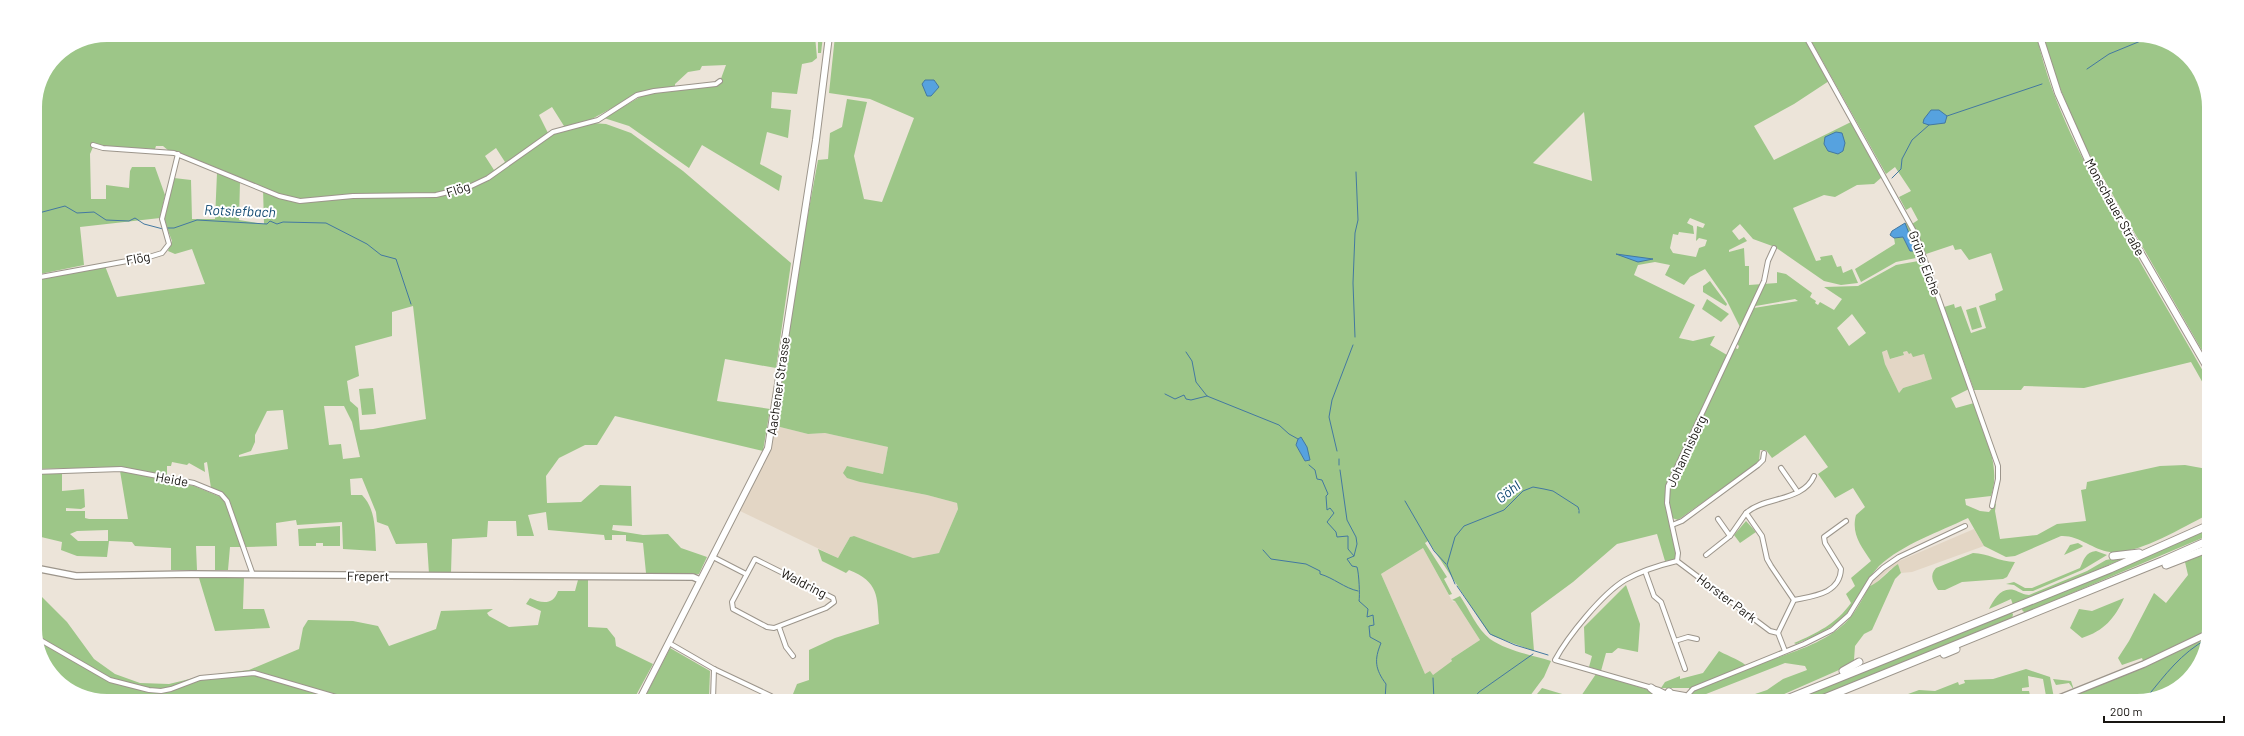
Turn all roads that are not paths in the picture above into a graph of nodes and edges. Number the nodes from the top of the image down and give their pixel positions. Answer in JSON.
{"nodes":[{"id":1,"x":828,"y":42,"type":"edge"},
{"id":2,"x":1809,"y":42,"type":"edge"},
{"id":3,"x":2042,"y":42,"type":"edge"},
{"id":4,"x":720,"y":81,"type":"dead end"},
{"id":5,"x":93,"y":145,"type":"dead end"},
{"id":6,"x":178,"y":154,"type":"junction"},
{"id":7,"x":1774,"y":248,"type":"dead end"},
{"id":8,"x":42,"y":277,"type":"edge"},
{"id":9,"x":2202,"y":359,"type":"edge"},
{"id":10,"x":1764,"y":453,"type":"dead end"},
{"id":11,"x":1781,"y":468,"type":"dead end"},
{"id":12,"x":42,"y":472,"type":"edge"},
{"id":13,"x":1814,"y":476,"type":"dead end"},
{"id":14,"x":1797,"y":492,"type":"junction"},
{"id":15,"x":1992,"y":506,"type":"dead end"},
{"id":16,"x":1746,"y":512,"type":"junction"},
{"id":17,"x":1718,"y":519,"type":"dead end"},
{"id":18,"x":1846,"y":521,"type":"dead end"},
{"id":19,"x":1672,"y":525,"type":"junction"},
{"id":20,"x":1965,"y":526,"type":"dead end"},
{"id":21,"x":2202,"y":528,"type":"edge"},
{"id":22,"x":1730,"y":536,"type":"junction"},
{"id":23,"x":2202,"y":543,"type":"edge"},
{"id":24,"x":2159,"y":548,"type":"junction"},
{"id":25,"x":2202,"y":551,"type":"edge"},
{"id":26,"x":1706,"y":555,"type":"dead end"},
{"id":27,"x":2114,"y":556,"type":"dead end"},
{"id":28,"x":713,"y":557,"type":"junction"},
{"id":29,"x":1677,"y":561,"type":"junction"},
{"id":30,"x":2166,"y":565,"type":"dead end"},
{"id":31,"x":42,"y":569,"type":"edge"},
{"id":32,"x":1645,"y":571,"type":"junction"},
{"id":33,"x":253,"y":574,"type":"junction"},
{"id":34,"x":746,"y":574,"type":"junction"},
{"id":35,"x":700,"y":580,"type":"junction"},
{"id":36,"x":1794,"y":600,"type":"junction"},
{"id":37,"x":778,"y":627,"type":"junction"},
{"id":38,"x":1778,"y":633,"type":"junction"},
{"id":39,"x":2201,"y":636,"type":"edge"},
{"id":40,"x":1696,"y":639,"type":"dead end"},
{"id":41,"x":1675,"y":641,"type":"junction"},
{"id":42,"x":43,"y":642,"type":"edge"},
{"id":43,"x":669,"y":644,"type":"junction"},
{"id":44,"x":1956,"y":650,"type":"dead end"},
{"id":45,"x":1785,"y":651,"type":"junction"},
{"id":46,"x":793,"y":656,"type":"dead end"},
{"id":47,"x":1919,"y":659,"type":"junction"},
{"id":48,"x":1859,"y":662,"type":"dead end"},
{"id":49,"x":714,"y":669,"type":"junction"},
{"id":50,"x":1684,"y":669,"type":"dead end"},
{"id":51,"x":1834,"y":679,"type":"junction"},
{"id":52,"x":1651,"y":688,"type":"joint"},
{"id":53,"x":326,"y":694,"type":"edge"},
{"id":54,"x":643,"y":694,"type":"edge"},
{"id":55,"x":713,"y":694,"type":"edge"},
{"id":56,"x":767,"y":694,"type":"edge"},
{"id":57,"x":1660,"y":694,"type":"edge"},
{"id":58,"x":1686,"y":694,"type":"edge"},
{"id":59,"x":1799,"y":694,"type":"edge"},
{"id":60,"x":1834,"y":694,"type":"edge"},
{"id":61,"x":2069,"y":694,"type":"edge"}],
"edges":[{"from":1,"to":28,"type":"main road","name":"Aachener Strasse"},
{"from":2,"to":15,"type":"street","name":"Grüne Eiche"},
{"from":3,"to":9,"type":"main road","name":"Monschauer Straße"},
{"from":4,"to":6,"type":"street","name":"Flög"},
{"from":5,"to":6,"type":"street","name":"Flög"},
{"from":6,"to":8,"type":"street","name":"Flög"},
{"from":7,"to":19,"type":"street","name":"Johannisberg"},
{"from":10,"to":19,"type":"street"},
{"from":11,"to":14,"type":"street"},
{"from":12,"to":33,"type":"street","name":"Heide"},
{"from":13,"to":14,"type":"street"},
{"from":14,"to":16,"type":"street"},
{"from":16,"to":22,"type":"street","name":"Horster Park"},
{"from":16,"to":36,"type":"street"},
{"from":17,"to":22,"type":"street"},
{"from":18,"to":36,"type":"street"},
{"from":19,"to":29,"type":"street","name":"Johannisberg"},
{"from":20,"to":45,"type":"street"},
{"from":21,"to":24,"type":"highway"},
{"from":22,"to":26,"type":"street","name":"Horster Park"},
{"from":23,"to":47,"type":"highway"},
{"from":24,"to":27,"type":"highway"},
{"from":24,"to":51,"type":"highway"},
{"from":25,"to":30,"type":"highway"},
{"from":28,"to":34,"type":"street"},
{"from":28,"to":35,"type":"main road","name":"Aachener Strasse"},
{"from":29,"to":32,"type":"street"},
{"from":29,"to":38,"type":"street","name":"Horster Park"},
{"from":31,"to":33,"type":"street","name":"Frepert"},
{"from":32,"to":41,"type":"street"},
{"from":32,"to":52,"type":"street"},
{"from":33,"to":35,"type":"street","name":"Frepert"},
{"from":34,"to":37,"type":"street","name":"Waldring"},
{"from":34,"to":37,"type":"street","name":"Waldring"},
{"from":35,"to":43,"type":"main road","name":"Aachener Strasse"},
{"from":36,"to":38,"type":"street"},
{"from":37,"to":46,"type":"street"},
{"from":38,"to":45,"type":"street"},
{"from":39,"to":61,"type":"street"},
{"from":40,"to":41,"type":"street"},
{"from":41,"to":50,"type":"street"},
{"from":42,"to":53,"type":"street"},
{"from":43,"to":49,"type":"street"},
{"from":43,"to":54,"type":"main road","name":"Aachener Strasse"},
{"from":44,"to":47,"type":"highway"},
{"from":45,"to":58,"type":"street"},
{"from":47,"to":60,"type":"highway"},
{"from":48,"to":51,"type":"highway"},
{"from":49,"to":55,"type":"street"},
{"from":49,"to":56,"type":"street"},
{"from":51,"to":59,"type":"highway"},
{"from":52,"to":57,"type":"highway"}]}
